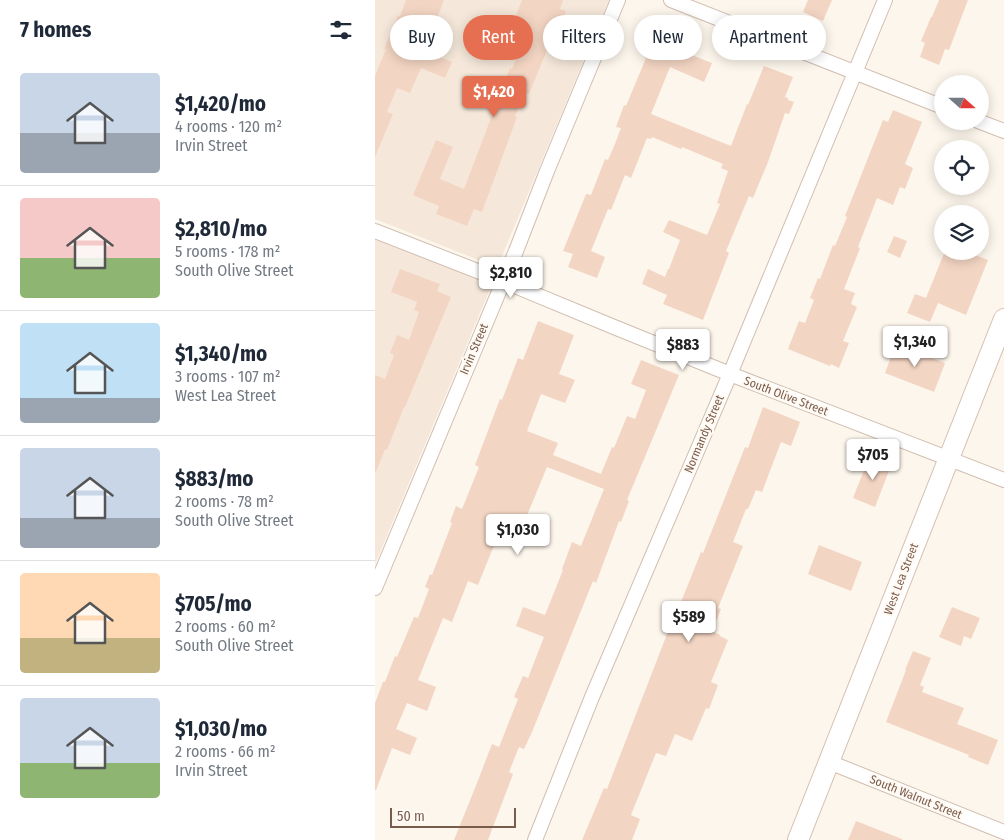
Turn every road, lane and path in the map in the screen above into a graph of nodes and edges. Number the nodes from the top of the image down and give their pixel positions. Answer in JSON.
{"nodes":[{"id":1,"x":618,"y":0,"type":"edge"},
{"id":2,"x":671,"y":0,"type":"edge"},
{"id":3,"x":885,"y":0,"type":"edge"},
{"id":4,"x":855,"y":72,"type":"junction"},
{"id":5,"x":934,"y":103,"type":"edge"},
{"id":6,"x":989,"y":125,"type":"edge"},
{"id":7,"x":1004,"y":131,"type":"edge"},
{"id":8,"x":375,"y":231,"type":"edge"},
{"id":9,"x":503,"y":280,"type":"junction"},
{"id":10,"x":1004,"y":319,"type":"edge"},
{"id":11,"x":730,"y":374,"type":"junction"},
{"id":12,"x":948,"y":458,"type":"junction"},
{"id":13,"x":1004,"y":480,"type":"edge"},
{"id":14,"x":375,"y":588,"type":"edge"},
{"id":15,"x":829,"y":762,"type":"junction"},
{"id":16,"x":1004,"y":832,"type":"edge"},
{"id":17,"x":535,"y":840,"type":"edge"},
{"id":18,"x":798,"y":840,"type":"edge"}],
"edges":[{"from":1,"to":9,"type":"street","name":"Irvin Street"},
{"from":2,"to":4,"type":"street"},
{"from":3,"to":4,"type":"street","name":"Normandy Street"},
{"from":4,"to":5,"type":"street"},
{"from":4,"to":11,"type":"street","name":"Normandy Street"},
{"from":6,"to":7,"type":"street"},
{"from":8,"to":9,"type":"street","name":"South Olive Street"},
{"from":9,"to":11,"type":"street","name":"South Olive Street"},
{"from":9,"to":14,"type":"street","name":"Irvin Street"},
{"from":10,"to":12,"type":"main road","name":"West Lea Street"},
{"from":11,"to":12,"type":"street","name":"South Olive Street"},
{"from":11,"to":17,"type":"street","name":"Normandy Street"},
{"from":12,"to":13,"type":"street","name":"South Olive Street"},
{"from":12,"to":15,"type":"main road","name":"West Lea Street"},
{"from":15,"to":16,"type":"street","name":"South Walnut Street"},
{"from":15,"to":18,"type":"main road","name":"West Lea Street"}]}
